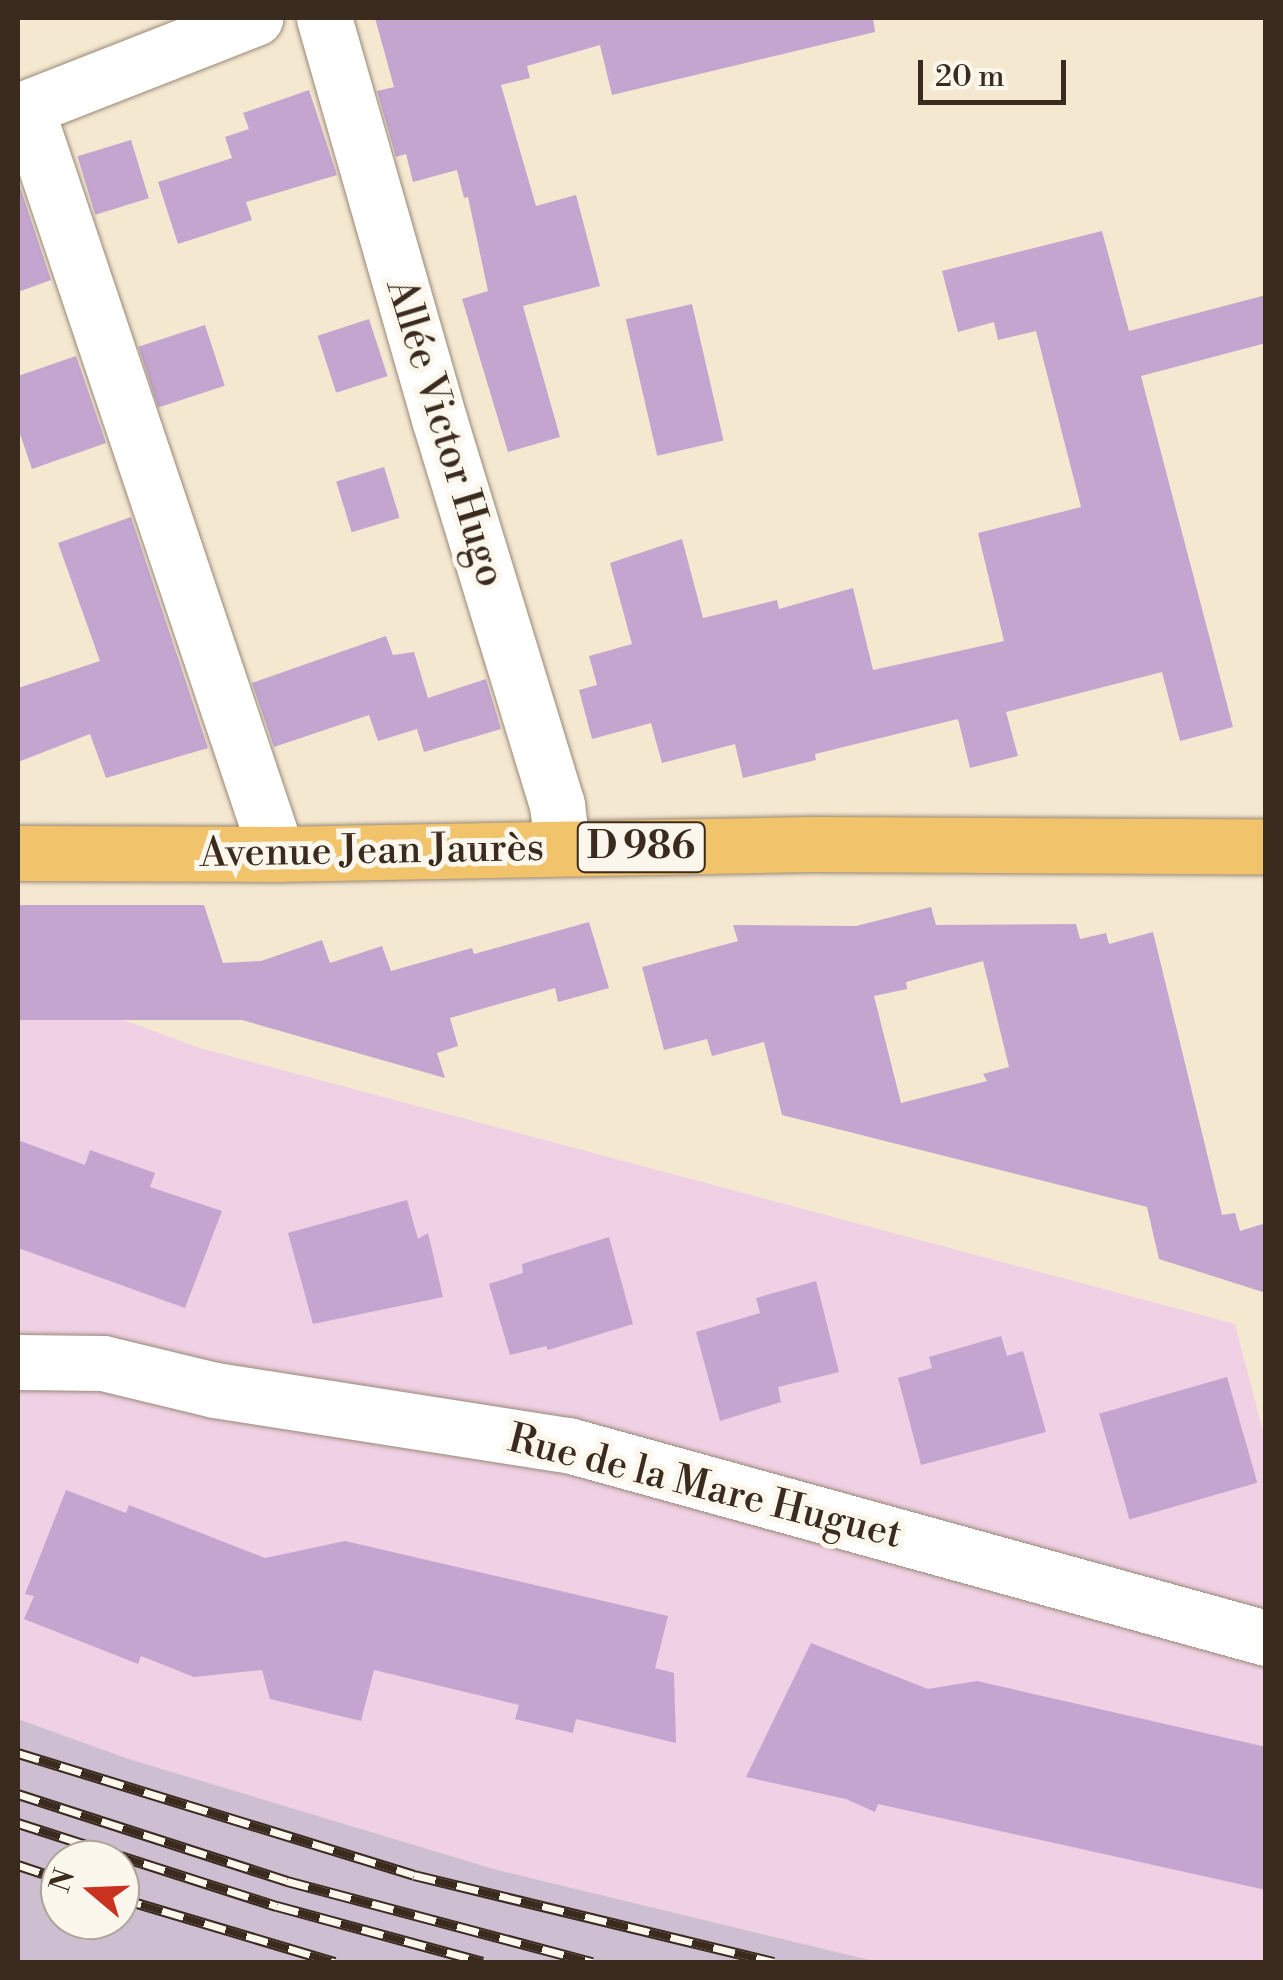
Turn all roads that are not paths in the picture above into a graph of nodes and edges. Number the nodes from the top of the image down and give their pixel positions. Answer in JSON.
{"nodes":[{"id":1,"x":255,"y":18,"type":"edge"},
{"id":2,"x":324,"y":18,"type":"edge"},
{"id":3,"x":22,"y":110,"type":"edge"},
{"id":4,"x":1266,"y":846,"type":"edge"},
{"id":5,"x":562,"y":848,"type":"junction"},
{"id":6,"x":18,"y":853,"type":"edge"},
{"id":7,"x":277,"y":854,"type":"junction"},
{"id":8,"x":18,"y":1362,"type":"edge"},
{"id":9,"x":1266,"y":1638,"type":"edge"}],
"edges":[{"from":1,"to":3,"type":"street"},
{"from":2,"to":5,"type":"street","name":"Allée Victor Hugo"},
{"from":3,"to":7,"type":"street"},
{"from":4,"to":5,"type":"main road","name":"Avenue Jean Jaurès","number":"D 986"},
{"from":5,"to":7,"type":"main road","name":"Avenue Jean Jaurès","number":"D 986"},
{"from":6,"to":7,"type":"main road","name":"Avenue Jean Jaurès","number":"D 986"},
{"from":8,"to":9,"type":"street","name":"Rue de la Mare Huguet"}]}
